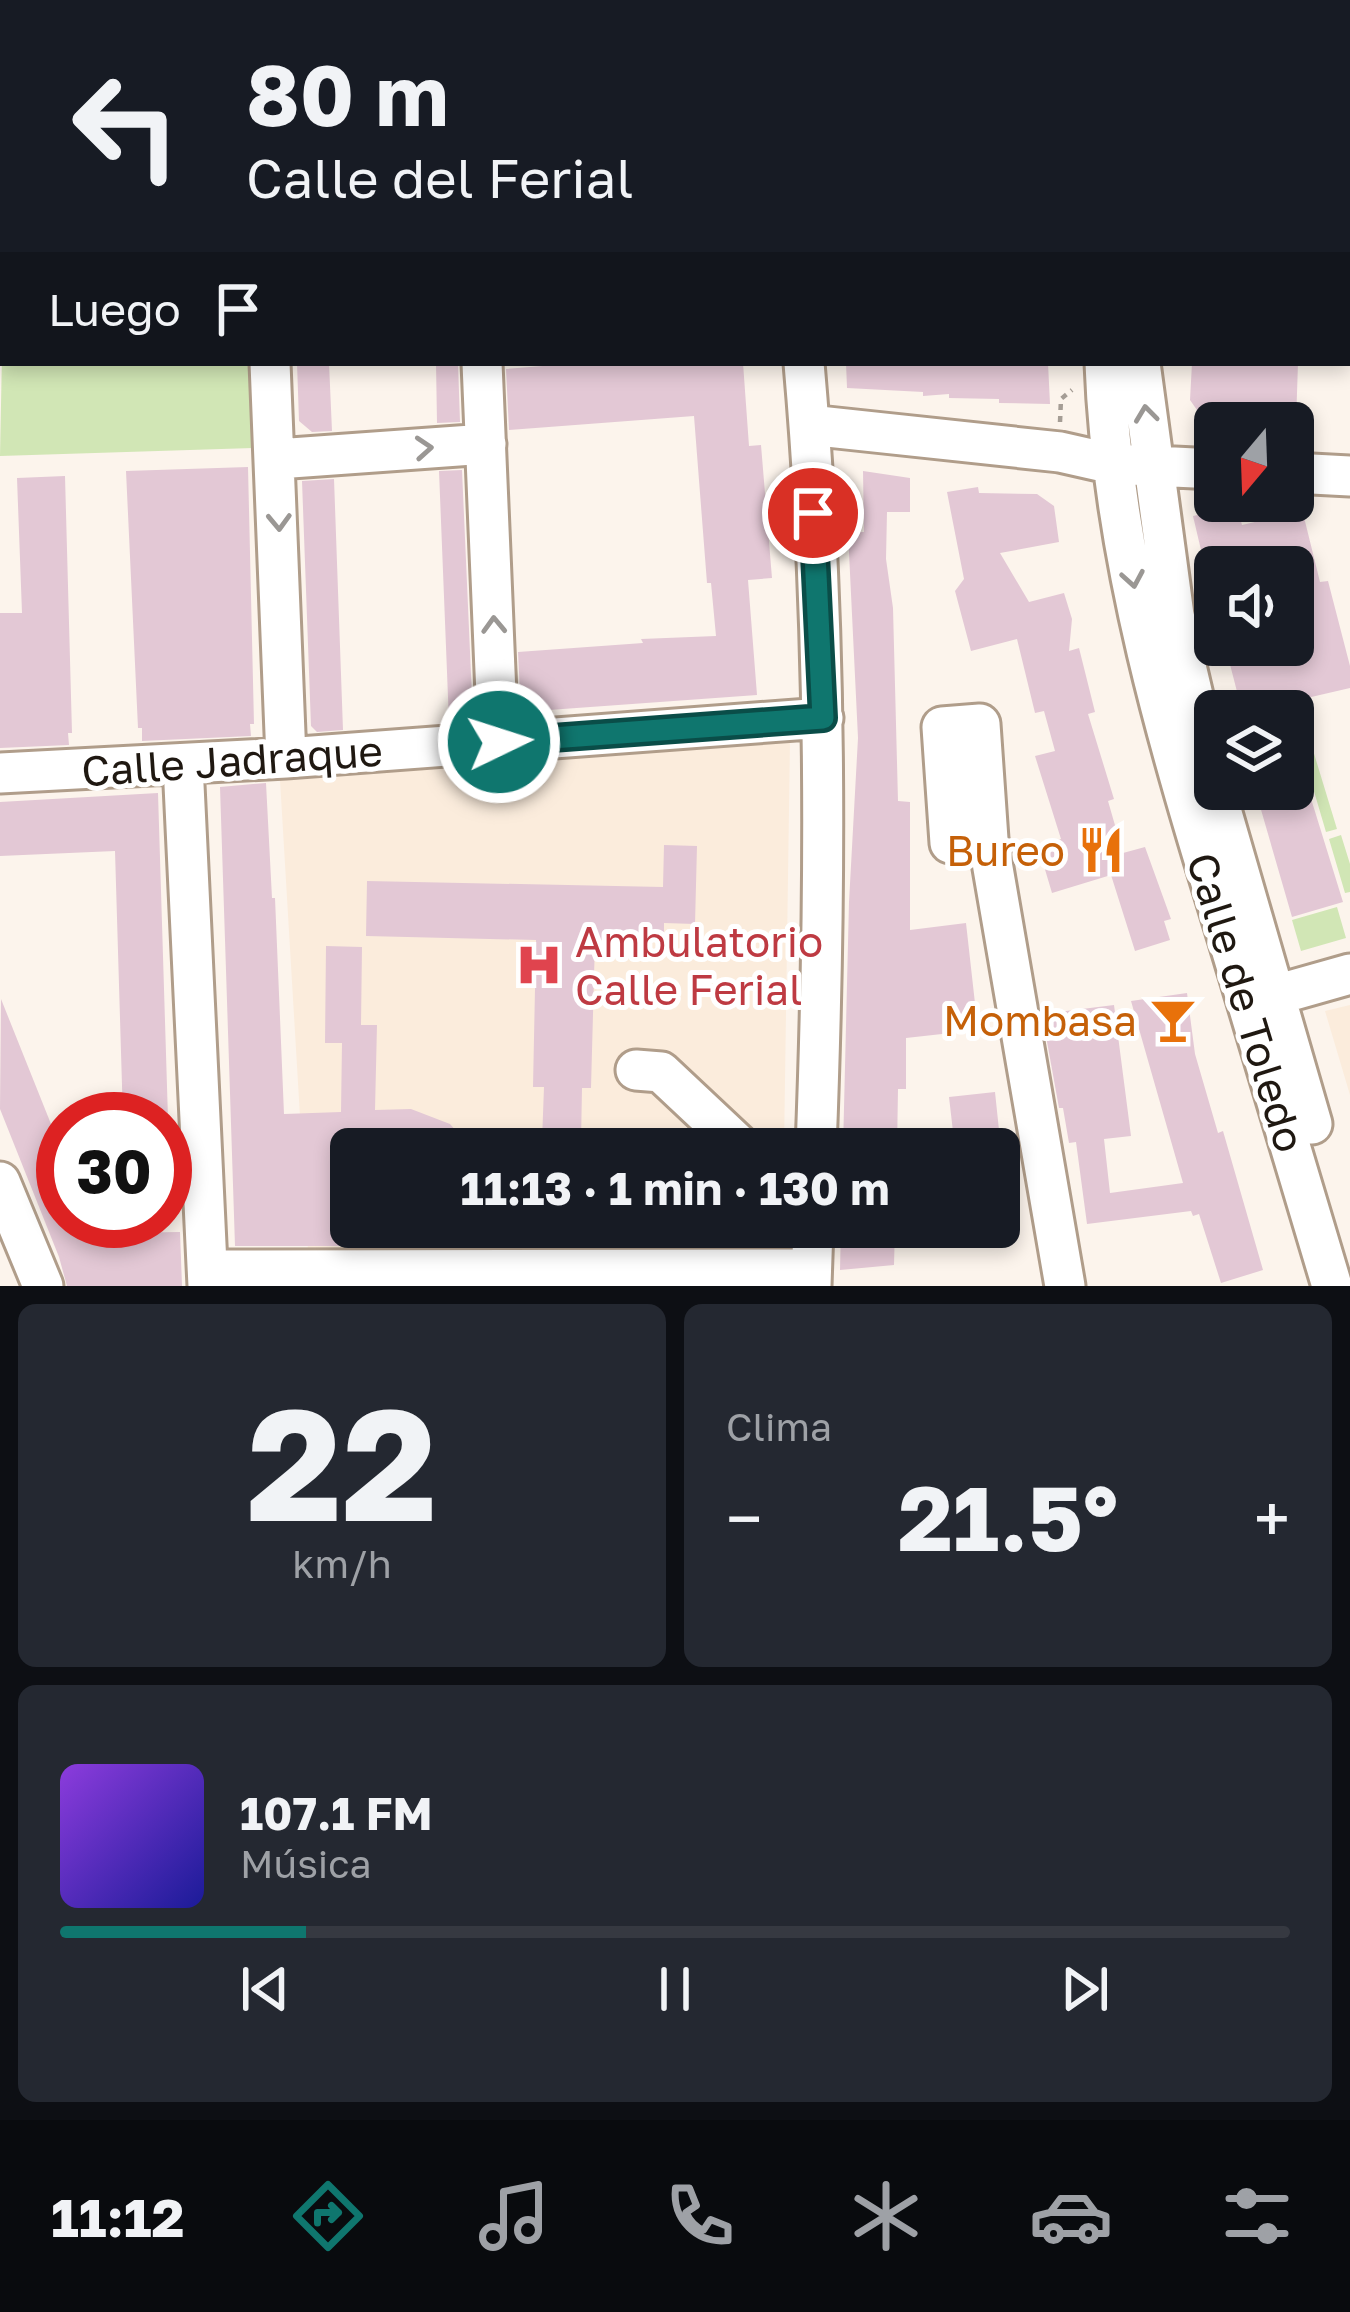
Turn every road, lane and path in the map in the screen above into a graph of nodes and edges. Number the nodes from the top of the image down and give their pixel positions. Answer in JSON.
{"nodes":[{"id":1,"x":271,"y":366,"type":"edge"},
{"id":2,"x":482,"y":366,"type":"edge"},
{"id":3,"x":804,"y":366,"type":"edge"},
{"id":4,"x":1141,"y":366,"type":"edge"},
{"id":5,"x":1090,"y":371,"type":"edge"},
{"id":6,"x":809,"y":424,"type":"junction"},
{"id":7,"x":486,"y":444,"type":"junction"},
{"id":8,"x":1060,"y":452,"type":"junction"},
{"id":9,"x":277,"y":458,"type":"junction"},
{"id":10,"x":1132,"y":465,"type":"junction"},
{"id":11,"x":1194,"y":468,"type":"edge"},
{"id":12,"x":1314,"y":474,"type":"edge"},
{"id":13,"x":1350,"y":476,"type":"edge"},
{"id":14,"x":1194,"y":700,"type":"edge"},
{"id":15,"x":823,"y":718,"type":"junction"},
{"id":16,"x":499,"y":742,"type":"junction"},
{"id":17,"x":286,"y":758,"type":"junction"},
{"id":18,"x":183,"y":764,"type":"junction"},
{"id":19,"x":0,"y":773,"type":"edge"},
{"id":20,"x":1220,"y":810,"type":"edge"},
{"id":21,"x":988,"y":839,"type":"dead end"},
{"id":22,"x":1350,"y":974,"type":"edge"},
{"id":23,"x":1261,"y":999,"type":"junction"},
{"id":24,"x":636,"y":1070,"type":"dead end"},
{"id":25,"x":721,"y":1128,"type":"edge"},
{"id":26,"x":817,"y":1128,"type":"edge"},
{"id":27,"x":0,"y":1183,"type":"edge"},
{"id":28,"x":812,"y":1248,"type":"edge"},
{"id":29,"x":1328,"y":1276,"type":"edge"},
{"id":30,"x":208,"y":1278,"type":"edge"},
{"id":31,"x":328,"y":1278,"type":"edge"},
{"id":32,"x":811,"y":1278,"type":"edge"},
{"id":33,"x":43,"y":1286,"type":"edge"},
{"id":34,"x":1065,"y":1286,"type":"edge"}],
"edges":[{"from":1,"to":9,"type":"street"},
{"from":2,"to":7,"type":"street"},
{"from":3,"to":6,"type":"street"},
{"from":10,"to":4,"type":"street","name":"Calle de Toledo","one_way":true},
{"from":5,"to":8,"type":"path"},
{"from":5,"to":10,"type":"street","name":"Calle de Toledo"},
{"from":6,"to":8,"type":"street"},
{"from":6,"to":15,"type":"street"},
{"from":9,"to":7,"type":"street","one_way":true},
{"from":16,"to":7,"type":"street","one_way":true},
{"from":8,"to":10,"type":"street"},
{"from":9,"to":17,"type":"street","one_way":true},
{"from":10,"to":11,"type":"street"},
{"from":10,"to":14,"type":"street","name":"Calle de Toledo"},
{"from":10,"to":23,"type":"street","name":"Calle de Toledo","one_way":true},
{"from":12,"to":13,"type":"street"},
{"from":15,"to":16,"type":"street","name":"Calle Jadraque"},
{"from":15,"to":26,"type":"street"},
{"from":16,"to":17,"type":"street","name":"Calle Jadraque"},
{"from":17,"to":18,"type":"street","name":"Calle Jadraque"},
{"from":18,"to":19,"type":"street","name":"Calle Jadraque"},
{"from":18,"to":30,"type":"street"},
{"from":20,"to":23,"type":"street","name":"Calle de Toledo"},
{"from":21,"to":34,"type":"street"},
{"from":22,"to":23,"type":"street"},
{"from":23,"to":29,"type":"street","name":"Calle de Toledo"},
{"from":24,"to":25,"type":"street"},
{"from":27,"to":33,"type":"street"},
{"from":28,"to":32,"type":"street"},
{"from":30,"to":31,"type":"street"},
{"from":31,"to":32,"type":"street"}]}
